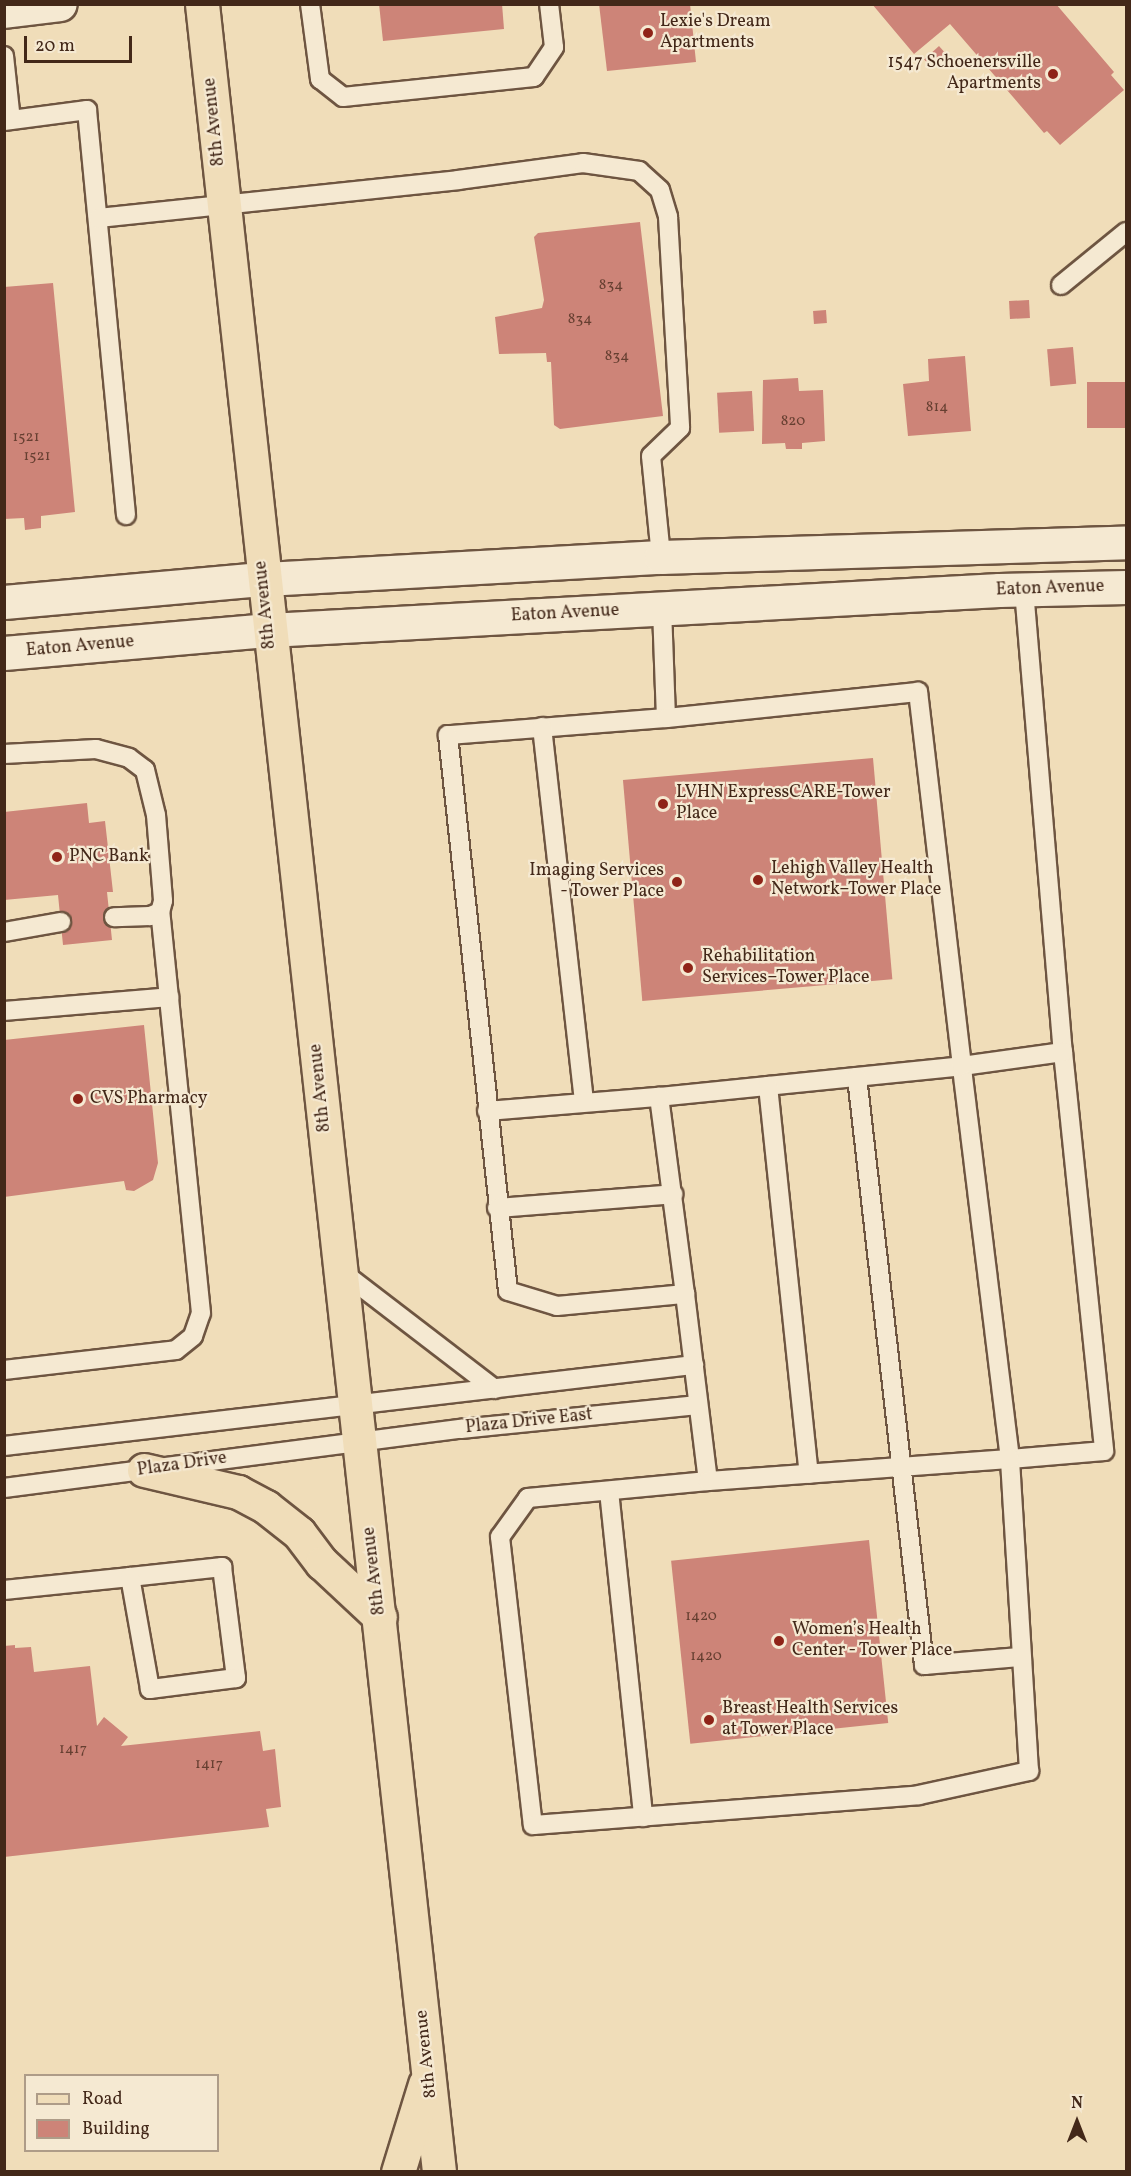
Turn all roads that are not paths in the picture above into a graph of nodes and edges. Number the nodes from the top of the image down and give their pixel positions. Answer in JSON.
{"nodes":[{"id":1,"x":60,"y":4,"type":"edge"},
{"id":2,"x":202,"y":4,"type":"edge"},
{"id":3,"x":310,"y":4,"type":"edge"},
{"id":4,"x":549,"y":4,"type":"edge"},
{"id":5,"x":4,"y":11,"type":"edge"},
{"id":6,"x":4,"y":56,"type":"edge"},
{"id":7,"x":8,"y":120,"type":"edge"},
{"id":8,"x":223,"y":202,"type":"junction"},
{"id":9,"x":98,"y":218,"type":"junction"},
{"id":10,"x":1126,"y":232,"type":"edge"},
{"id":11,"x":1061,"y":285,"type":"dead end"},
{"id":12,"x":126,"y":515,"type":"dead end"},
{"id":13,"x":1126,"y":542,"type":"edge"},
{"id":14,"x":661,"y":557,"type":"junction"},
{"id":15,"x":264,"y":579,"type":"junction"},
{"id":16,"x":1126,"y":587,"type":"edge"},
{"id":17,"x":1024,"y":590,"type":"junction"},
{"id":18,"x":4,"y":602,"type":"edge"},
{"id":19,"x":662,"y":609,"type":"junction"},
{"id":20,"x":269,"y":630,"type":"junction"},
{"id":21,"x":4,"y":653,"type":"edge"},
{"id":22,"x":666,"y":717,"type":"junction"},
{"id":23,"x":542,"y":727,"type":"junction"},
{"id":24,"x":4,"y":754,"type":"edge"},
{"id":25,"x":155,"y":914,"type":"junction"},
{"id":26,"x":114,"y":917,"type":"dead end"},
{"id":27,"x":61,"y":922,"type":"dead end"},
{"id":28,"x":4,"y":932,"type":"edge"},
{"id":29,"x":169,"y":997,"type":"junction"},
{"id":30,"x":4,"y":1011,"type":"edge"},
{"id":31,"x":1063,"y":1052,"type":"junction"},
{"id":32,"x":962,"y":1066,"type":"junction"},
{"id":33,"x":857,"y":1077,"type":"junction"},
{"id":34,"x":768,"y":1086,"type":"junction"},
{"id":35,"x":659,"y":1097,"type":"junction"},
{"id":36,"x":584,"y":1102,"type":"junction"},
{"id":37,"x":487,"y":1111,"type":"junction"},
{"id":38,"x":673,"y":1194,"type":"junction"},
{"id":39,"x":497,"y":1208,"type":"junction"},
{"id":40,"x":341,"y":1272,"type":"junction"},
{"id":41,"x":685,"y":1294,"type":"junction"},
{"id":42,"x":694,"y":1365,"type":"junction"},
{"id":43,"x":4,"y":1370,"type":"edge"},
{"id":44,"x":495,"y":1389,"type":"junction"},
{"id":45,"x":356,"y":1402,"type":"junction"},
{"id":46,"x":699,"y":1405,"type":"junction"},
{"id":47,"x":360,"y":1442,"type":"junction"},
{"id":48,"x":4,"y":1446,"type":"edge"},
{"id":49,"x":1010,"y":1459,"type":"junction"},
{"id":50,"x":902,"y":1467,"type":"junction"},
{"id":51,"x":144,"y":1470,"type":"junction"},
{"id":52,"x":809,"y":1474,"type":"junction"},
{"id":53,"x":708,"y":1481,"type":"junction"},
{"id":54,"x":4,"y":1488,"type":"edge"},
{"id":55,"x":609,"y":1491,"type":"junction"},
{"id":56,"x":130,"y":1577,"type":"junction"},
{"id":57,"x":4,"y":1590,"type":"edge"},
{"id":58,"x":380,"y":1617,"type":"junction"},
{"id":59,"x":1020,"y":1657,"type":"junction"},
{"id":60,"x":643,"y":1817,"type":"junction"},
{"id":61,"x":429,"y":2070,"type":"junction"},
{"id":62,"x":398,"y":2172,"type":"edge"},
{"id":63,"x":439,"y":2172,"type":"edge"}],
"edges":[{"from":1,"to":5,"type":"street"},
{"from":2,"to":8,"type":"main road","name":"8th Avenue"},
{"from":3,"to":4,"type":"lane"},
{"from":6,"to":7,"type":"lane"},
{"from":7,"to":9,"type":"lane"},
{"from":8,"to":9,"type":"lane"},
{"from":8,"to":14,"type":"lane"},
{"from":8,"to":15,"type":"main road","name":"8th Avenue"},
{"from":9,"to":12,"type":"lane"},
{"from":10,"to":11,"type":"lane"},
{"from":13,"to":14,"type":"street"},
{"from":14,"to":15,"type":"street"},
{"from":15,"to":18,"type":"street"},
{"from":15,"to":20,"type":"main road","name":"8th Avenue"},
{"from":16,"to":17,"type":"street","name":"Eaton Avenue"},
{"from":17,"to":19,"type":"street","name":"Eaton Avenue"},
{"from":17,"to":31,"type":"lane"},
{"from":19,"to":20,"type":"street","name":"Eaton Avenue"},
{"from":19,"to":22,"type":"lane"},
{"from":20,"to":21,"type":"street","name":"Eaton Avenue"},
{"from":20,"to":40,"type":"main road","name":"8th Avenue"},
{"from":22,"to":23,"type":"lane"},
{"from":22,"to":32,"type":"lane"},
{"from":23,"to":36,"type":"lane"},
{"from":23,"to":37,"type":"lane"},
{"from":24,"to":25,"type":"lane"},
{"from":25,"to":26,"type":"lane"},
{"from":25,"to":29,"type":"lane"},
{"from":27,"to":28,"type":"lane"},
{"from":29,"to":30,"type":"lane"},
{"from":29,"to":43,"type":"lane"},
{"from":31,"to":32,"type":"lane"},
{"from":31,"to":49,"type":"lane"},
{"from":32,"to":33,"type":"lane"},
{"from":32,"to":49,"type":"lane"},
{"from":33,"to":34,"type":"lane"},
{"from":33,"to":50,"type":"lane"},
{"from":34,"to":35,"type":"lane"},
{"from":34,"to":52,"type":"lane"},
{"from":35,"to":36,"type":"lane"},
{"from":35,"to":38,"type":"lane"},
{"from":36,"to":37,"type":"lane"},
{"from":37,"to":39,"type":"lane"},
{"from":38,"to":39,"type":"lane"},
{"from":38,"to":41,"type":"lane"},
{"from":39,"to":41,"type":"lane"},
{"from":40,"to":44,"type":"lane"},
{"from":40,"to":45,"type":"main road","name":"8th Avenue"},
{"from":41,"to":42,"type":"lane"},
{"from":42,"to":44,"type":"lane","name":"Plaza Drive East"},
{"from":42,"to":46,"type":"lane"},
{"from":44,"to":45,"type":"lane","name":"Plaza Drive East"},
{"from":45,"to":47,"type":"main road","name":"8th Avenue"},
{"from":45,"to":48,"type":"lane"},
{"from":46,"to":47,"type":"lane","name":"Plaza Drive East"},
{"from":46,"to":53,"type":"lane"},
{"from":47,"to":51,"type":"lane","name":"Plaza Drive"},
{"from":47,"to":58,"type":"main road","name":"8th Avenue"},
{"from":49,"to":50,"type":"lane"},
{"from":49,"to":59,"type":"lane"},
{"from":50,"to":52,"type":"lane"},
{"from":50,"to":59,"type":"lane"},
{"from":51,"to":54,"type":"lane","name":"Plaza Drive"},
{"from":51,"to":58,"type":"main road"},
{"from":52,"to":53,"type":"lane"},
{"from":53,"to":55,"type":"lane"},
{"from":55,"to":60,"type":"lane"},
{"from":55,"to":60,"type":"lane"},
{"from":56,"to":56,"type":"lane"},
{"from":56,"to":57,"type":"lane"},
{"from":58,"to":61,"type":"main road","name":"8th Avenue"},
{"from":59,"to":60,"type":"lane"},
{"from":61,"to":62,"type":"main road"},
{"from":61,"to":63,"type":"main road","name":"8th Avenue"}]}
